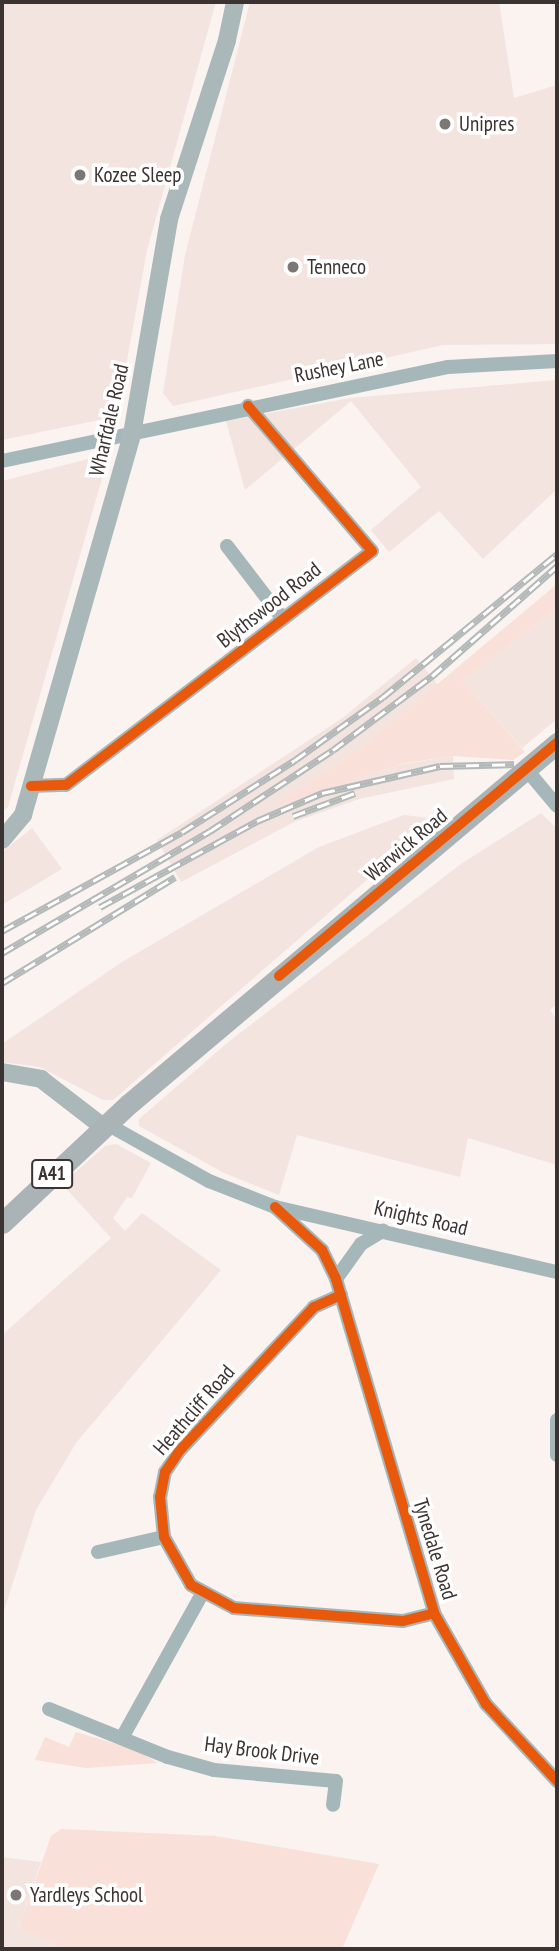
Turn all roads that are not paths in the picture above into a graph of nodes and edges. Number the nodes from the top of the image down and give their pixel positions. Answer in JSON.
{"nodes":[{"id":1,"x":235,"y":2,"type":"edge"},
{"id":2,"x":557,"y":361,"type":"edge"},
{"id":3,"x":248,"y":406,"type":"junction"},
{"id":4,"x":132,"y":434,"type":"junction"},
{"id":5,"x":2,"y":461,"type":"edge"},
{"id":6,"x":227,"y":546,"type":"dead end"},
{"id":7,"x":283,"y":618,"type":"junction"},
{"id":8,"x":557,"y":743,"type":"edge"},
{"id":9,"x":526,"y":769,"type":"junction"},
{"id":10,"x":31,"y":786,"type":"junction"},
{"id":11,"x":557,"y":806,"type":"edge"},
{"id":12,"x":2,"y":840,"type":"edge"},
{"id":13,"x":2,"y":1072,"type":"edge"},
{"id":14,"x":103,"y":1127,"type":"junction"},
{"id":15,"x":275,"y":1208,"type":"junction"},
{"id":16,"x":2,"y":1223,"type":"edge"},
{"id":17,"x":383,"y":1231,"type":"junction"},
{"id":18,"x":557,"y":1272,"type":"edge"},
{"id":19,"x":336,"y":1279,"type":"junction"},
{"id":20,"x":341,"y":1295,"type":"junction"},
{"id":21,"x":557,"y":1420,"type":"edge"},
{"id":22,"x":557,"y":1455,"type":"edge"},
{"id":23,"x":164,"y":1537,"type":"junction"},
{"id":24,"x":98,"y":1552,"type":"dead end"},
{"id":25,"x":202,"y":1594,"type":"junction"},
{"id":26,"x":434,"y":1613,"type":"junction"},
{"id":27,"x":49,"y":1709,"type":"dead end"},
{"id":28,"x":123,"y":1735,"type":"junction"},
{"id":29,"x":557,"y":1781,"type":"edge"},
{"id":30,"x":333,"y":1805,"type":"dead end"}],
"edges":[{"from":1,"to":4,"type":"main road","name":"Wharfdale Road"},
{"from":2,"to":3,"type":"street","name":"Rushey Lane"},
{"from":3,"to":4,"type":"street","name":"Rushey Lane"},
{"from":3,"to":7,"type":"street","name":"Blythswood Road"},
{"from":4,"to":5,"type":"street","name":"Rushey Lane"},
{"from":4,"to":10,"type":"main road","name":"Wharfdale Road"},
{"from":6,"to":7,"type":"street"},
{"from":7,"to":10,"type":"street","name":"Blythswood Road"},
{"from":8,"to":9,"type":"highway","name":"Warwick Road","number":"A41"},
{"from":9,"to":11,"type":"street"},
{"from":9,"to":14,"type":"highway","name":"Warwick Road","number":"A41"},
{"from":10,"to":12,"type":"main road","name":"Wharfdale Road"},
{"from":13,"to":14,"type":"main road"},
{"from":14,"to":15,"type":"street","name":"Knights Road"},
{"from":14,"to":16,"type":"highway","name":"Warwick Road","number":"A41"},
{"from":15,"to":17,"type":"street","name":"Knights Road"},
{"from":15,"to":19,"type":"street","name":"Knights Road"},
{"from":17,"to":18,"type":"street","name":"Knights Road"},
{"from":17,"to":19,"type":"street"},
{"from":19,"to":20,"type":"street","name":"Knights Road"},
{"from":20,"to":23,"type":"street","name":"Heathcliff Road"},
{"from":20,"to":26,"type":"street","name":"Tynedale Road"},
{"from":21,"to":22,"type":"street"},
{"from":23,"to":24,"type":"street"},
{"from":23,"to":25,"type":"street","name":"Heathcliff Road"},
{"from":25,"to":26,"type":"street","name":"Heathcliff Road"},
{"from":25,"to":28,"type":"street"},
{"from":26,"to":29,"type":"street","name":"Tynedale Road"},
{"from":27,"to":28,"type":"street","name":"Hay Brook Drive"},
{"from":28,"to":30,"type":"street","name":"Hay Brook Drive"}]}
